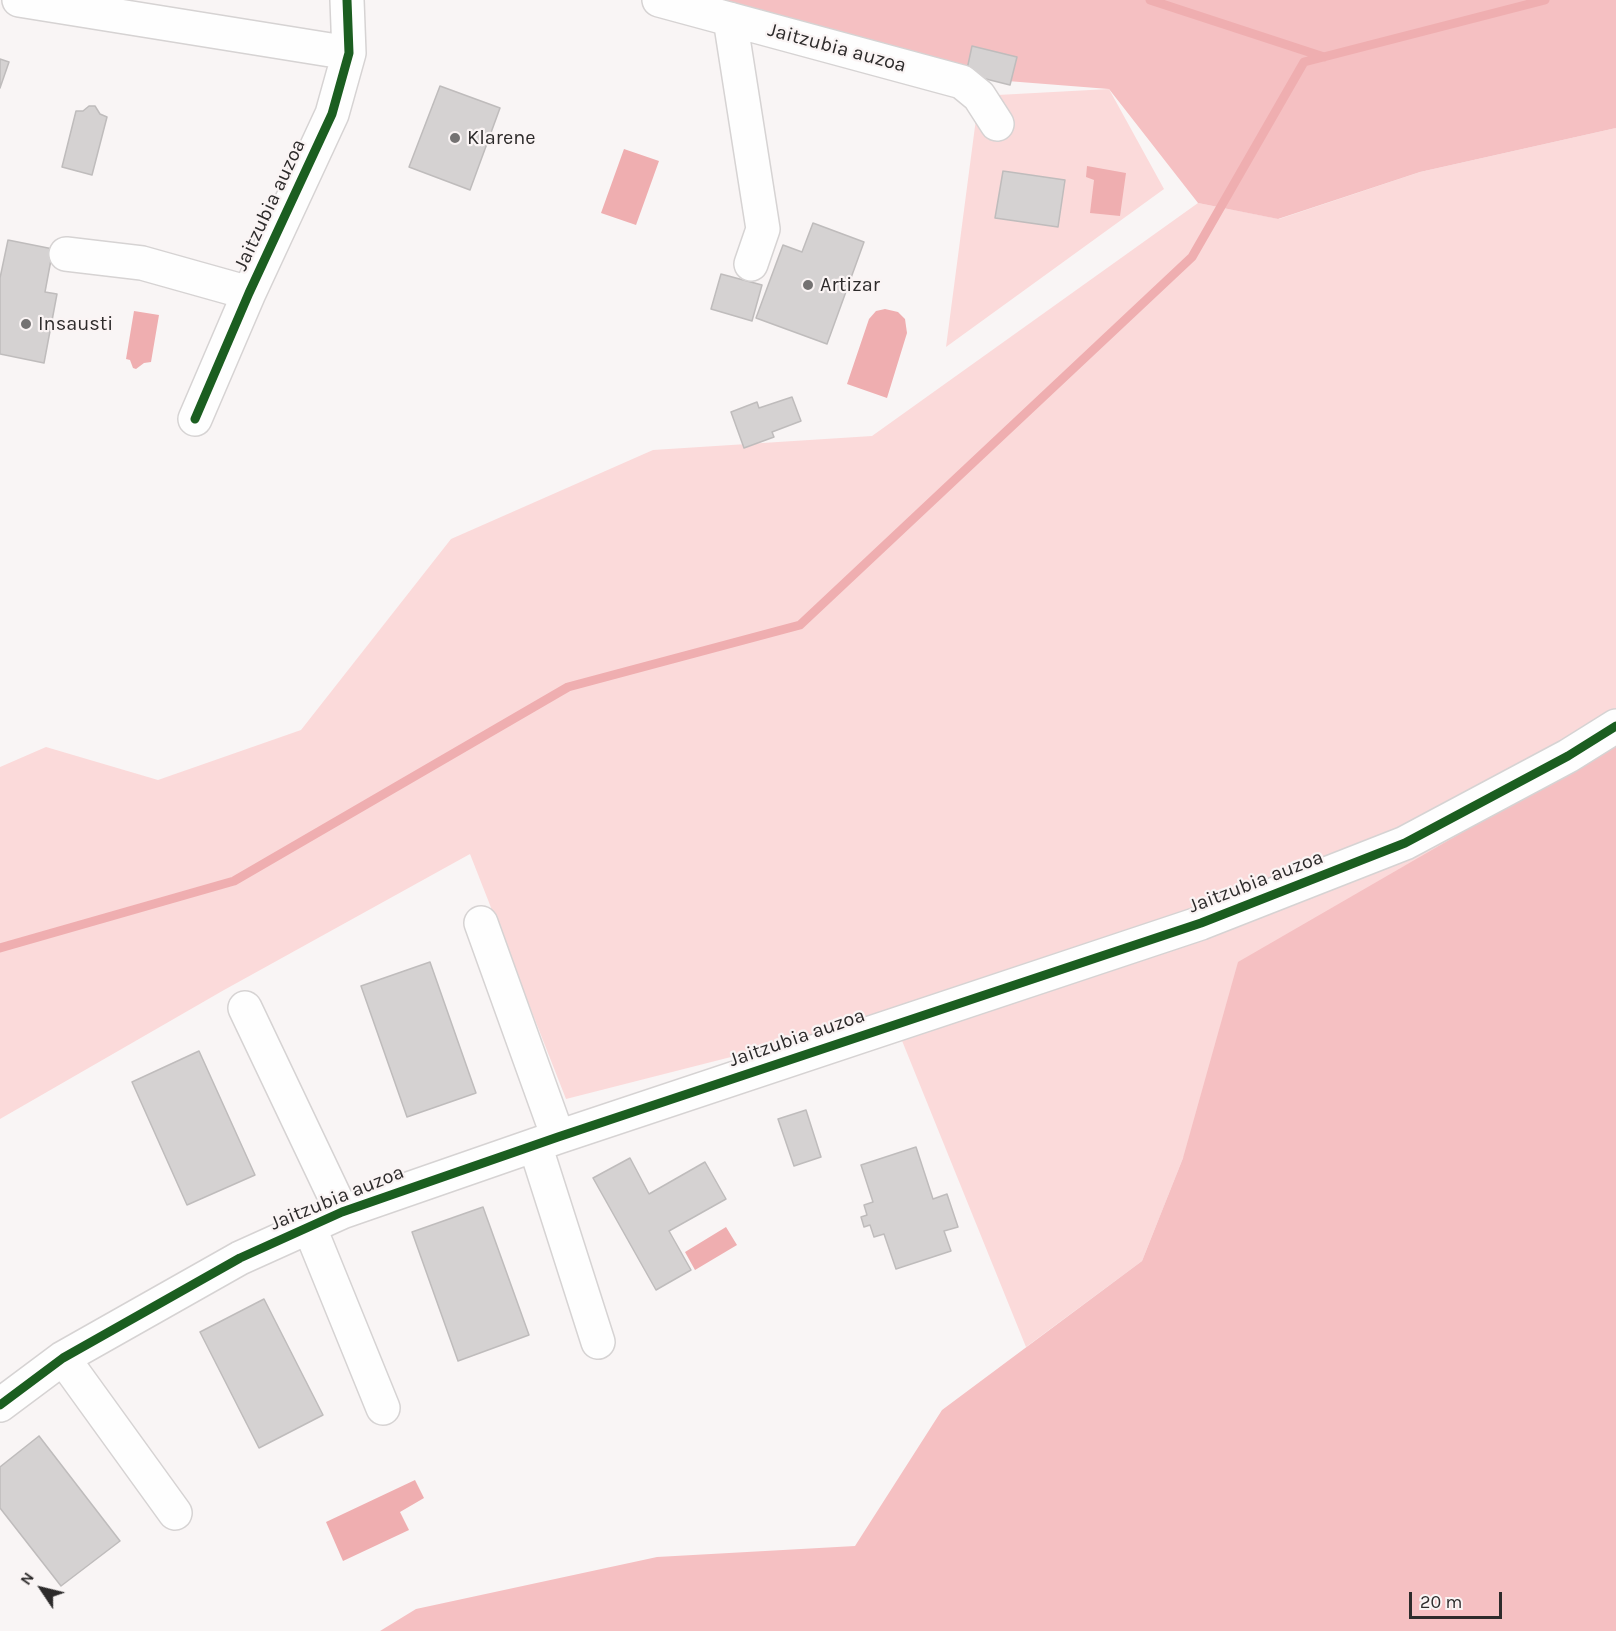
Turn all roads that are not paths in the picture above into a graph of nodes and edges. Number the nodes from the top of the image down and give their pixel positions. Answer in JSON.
{"nodes":[{"id":1,"x":19,"y":0,"type":"edge"},
{"id":2,"x":347,"y":0,"type":"edge"},
{"id":3,"x":659,"y":0,"type":"edge"},
{"id":4,"x":730,"y":19,"type":"junction"},
{"id":5,"x":349,"y":53,"type":"junction"},
{"id":6,"x":997,"y":124,"type":"dead end"},
{"id":7,"x":66,"y":254,"type":"dead end"},
{"id":8,"x":751,"y":264,"type":"dead end"},
{"id":9,"x":249,"y":293,"type":"junction"},
{"id":10,"x":195,"y":419,"type":"dead end"},
{"id":11,"x":1616,"y":726,"type":"edge"},
{"id":12,"x":481,"y":923,"type":"dead end"},
{"id":13,"x":245,"y":1008,"type":"dead end"},
{"id":14,"x":546,"y":1141,"type":"junction"},
{"id":15,"x":342,"y":1212,"type":"junction"},
{"id":16,"x":309,"y":1226,"type":"junction"},
{"id":17,"x":598,"y":1342,"type":"dead end"},
{"id":18,"x":63,"y":1358,"type":"junction"},
{"id":19,"x":0,"y":1405,"type":"edge"},
{"id":20,"x":383,"y":1408,"type":"dead end"},
{"id":21,"x":175,"y":1513,"type":"dead end"}],
"edges":[{"from":1,"to":5,"type":"street"},
{"from":2,"to":5,"type":"street","name":"Jaitzubia auzoa"},
{"from":3,"to":4,"type":"street","name":"Jaitzubia auzoa"},
{"from":4,"to":6,"type":"street","name":"Jaitzubia auzoa"},
{"from":4,"to":8,"type":"street"},
{"from":5,"to":9,"type":"street","name":"Jaitzubia auzoa"},
{"from":7,"to":9,"type":"street"},
{"from":9,"to":10,"type":"street","name":"Jaitzubia auzoa"},
{"from":11,"to":14,"type":"street","name":"Jaitzubia auzoa"},
{"from":12,"to":14,"type":"street"},
{"from":13,"to":15,"type":"street"},
{"from":14,"to":15,"type":"street","name":"Jaitzubia auzoa"},
{"from":14,"to":17,"type":"street"},
{"from":15,"to":16,"type":"street","name":"Jaitzubia auzoa"},
{"from":16,"to":18,"type":"street","name":"Jaitzubia auzoa"},
{"from":16,"to":20,"type":"street"},
{"from":18,"to":19,"type":"street","name":"Jaitzubia auzoa"},
{"from":18,"to":21,"type":"street"}]}
